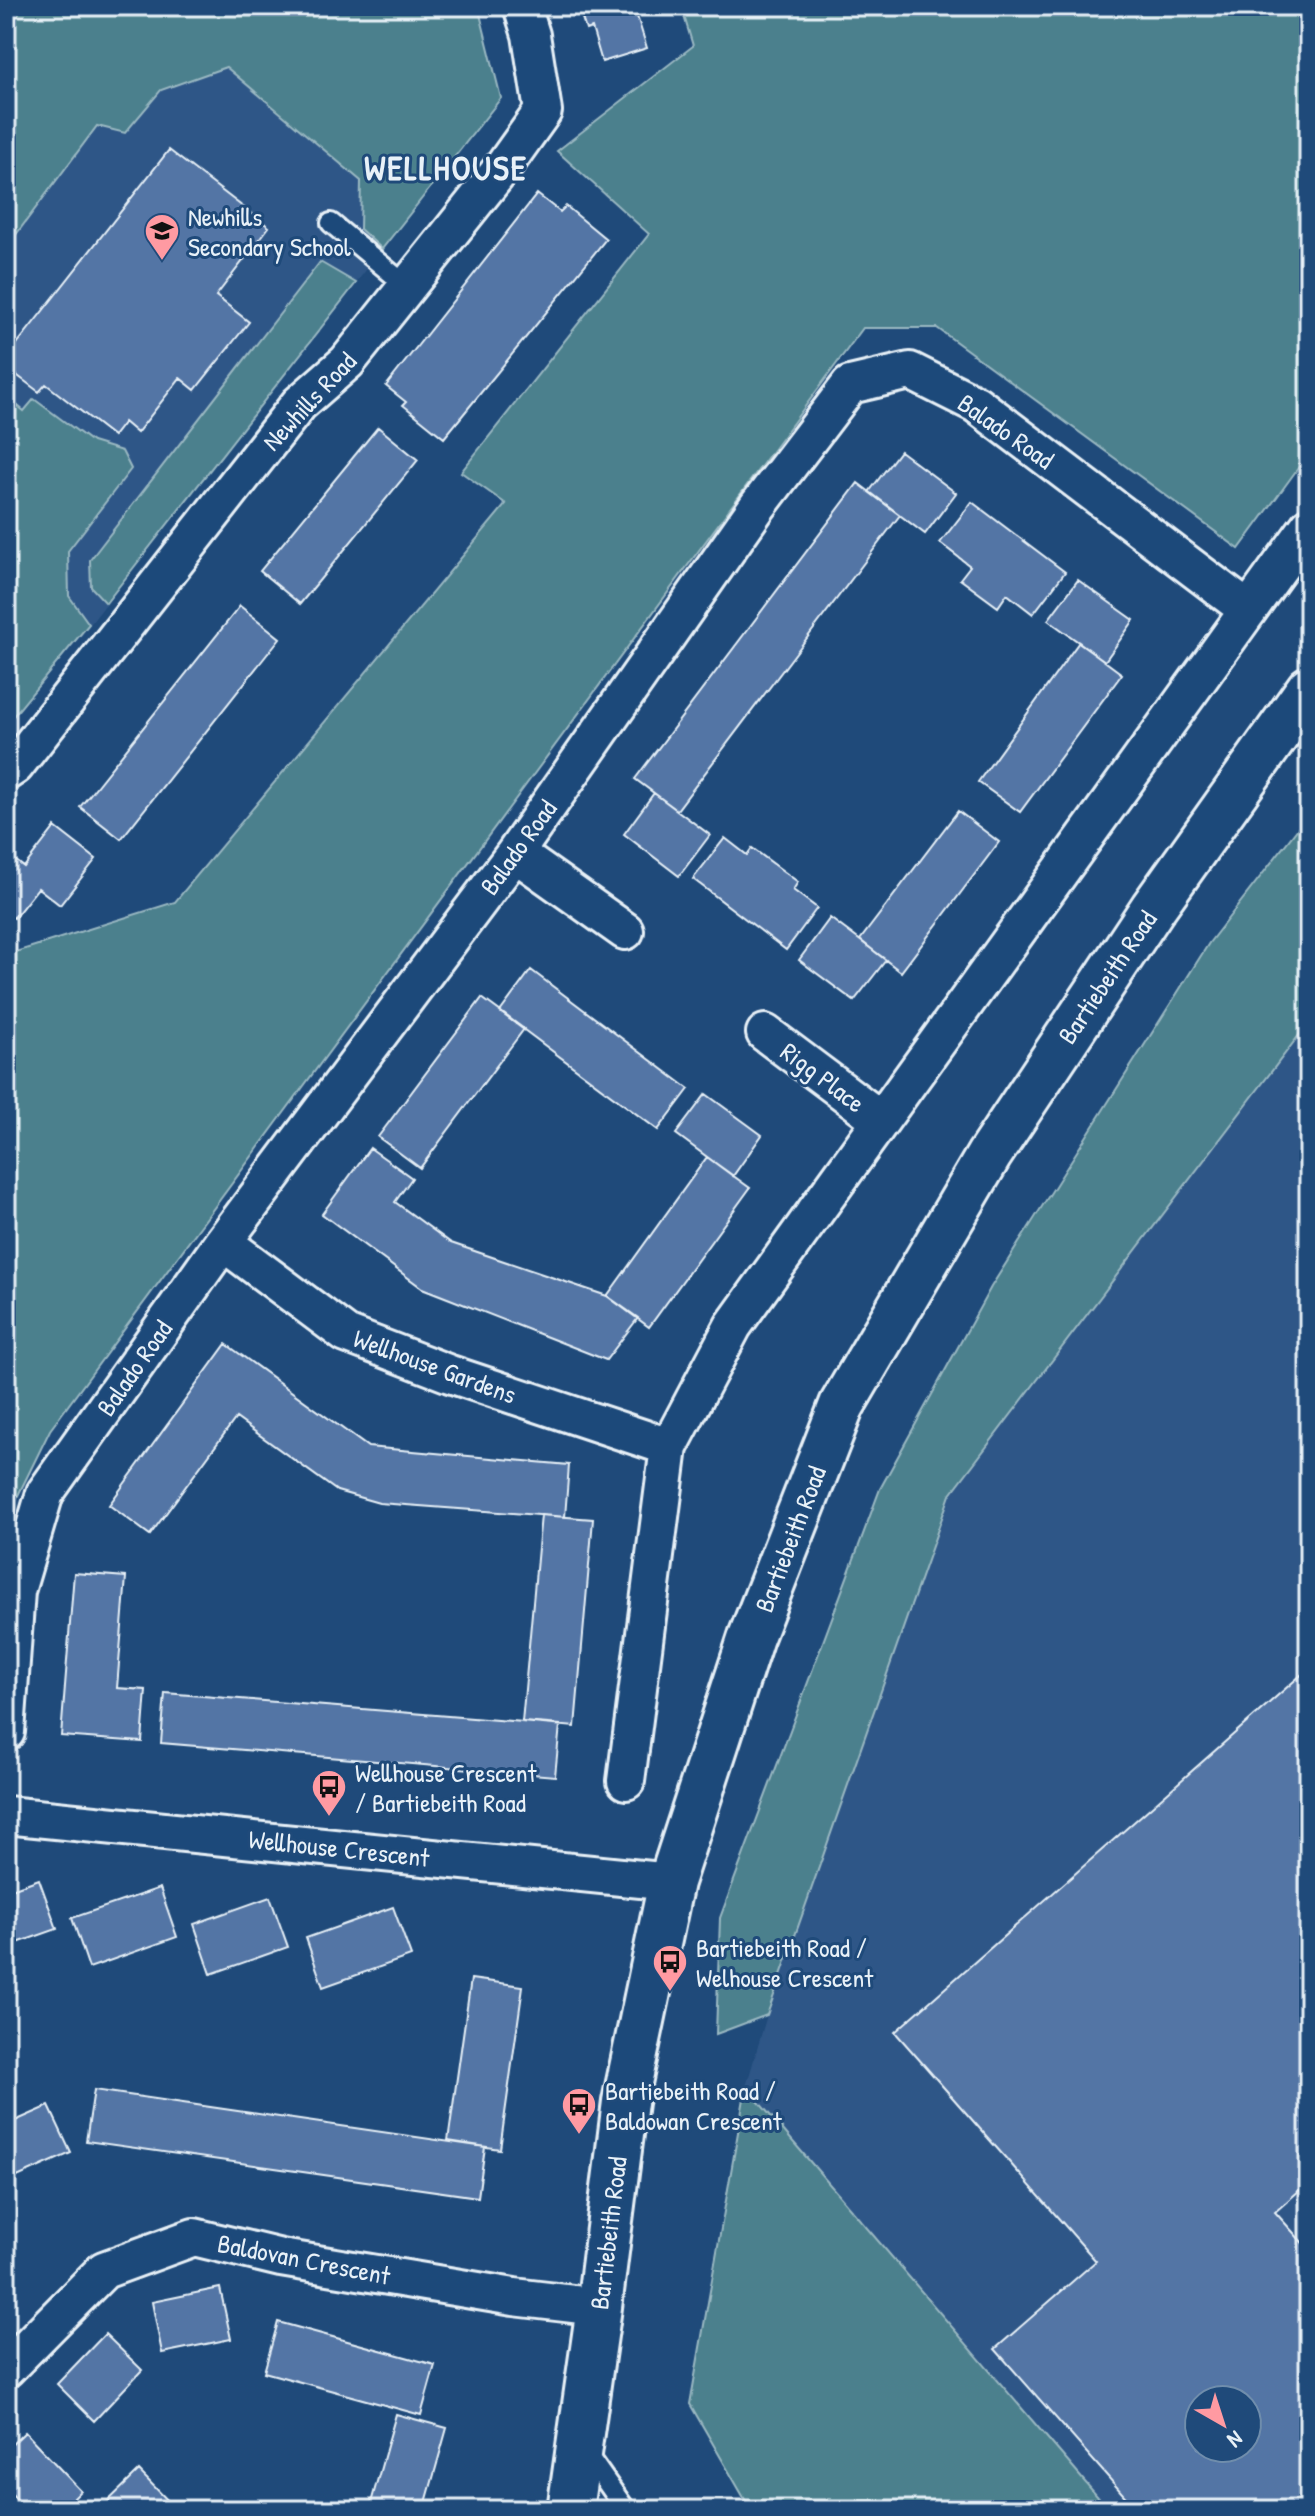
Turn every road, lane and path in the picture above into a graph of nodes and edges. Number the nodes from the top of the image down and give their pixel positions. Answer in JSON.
{"nodes":[{"id":1,"x":522,"y":6,"type":"edge"},
{"id":2,"x":331,"y":223,"type":"dead end"},
{"id":3,"x":408,"y":287,"type":"junction"},
{"id":4,"x":1309,"y":526,"type":"edge"},
{"id":5,"x":1248,"y":610,"type":"junction"},
{"id":6,"x":1309,"y":689,"type":"edge"},
{"id":7,"x":6,"y":772,"type":"edge"},
{"id":8,"x":515,"y":853,"type":"junction"},
{"id":9,"x":625,"y":931,"type":"dead end"},
{"id":10,"x":765,"y":1033,"type":"dead end"},
{"id":11,"x":881,"y":1120,"type":"junction"},
{"id":12,"x":223,"y":1242,"type":"junction"},
{"id":13,"x":669,"y":1447,"type":"junction"},
{"id":14,"x":6,"y":1732,"type":"edge"},
{"id":15,"x":626,"y":1781,"type":"dead end"},
{"id":16,"x":6,"y":1815,"type":"edge"},
{"id":17,"x":671,"y":1882,"type":"junction"},
{"id":18,"x":599,"y":2307,"type":"junction"},
{"id":19,"x":6,"y":2369,"type":"edge"},
{"id":20,"x":580,"y":2444,"type":"junction"},
{"id":21,"x":570,"y":2510,"type":"edge"},
{"id":22,"x":626,"y":2510,"type":"edge"}],
"edges":[{"from":1,"to":3,"type":"street","name":"Newhills Road"},
{"from":2,"to":3,"type":"lane"},
{"from":3,"to":7,"type":"street","name":"Newhills Road"},
{"from":4,"to":5,"type":"street"},
{"from":5,"to":8,"type":"street","name":"Balado Road"},
{"from":5,"to":11,"type":"street"},
{"from":6,"to":17,"type":"street","name":"Bartiebeith Road"},
{"from":8,"to":9,"type":"street"},
{"from":8,"to":12,"type":"street","name":"Balado Road"},
{"from":10,"to":11,"type":"street","name":"Rigg Place"},
{"from":11,"to":13,"type":"street"},
{"from":12,"to":13,"type":"street","name":"Wellhouse Gardens"},
{"from":12,"to":14,"type":"street","name":"Balado Road"},
{"from":13,"to":15,"type":"street"},
{"from":16,"to":17,"type":"street","name":"Wellhouse Crescent"},
{"from":17,"to":18,"type":"street","name":"Bartiebeith Road"},
{"from":18,"to":19,"type":"street","name":"Baldovan Crescent"},
{"from":18,"to":20,"type":"street","name":"Bartiebeith Road"},
{"from":20,"to":21,"type":"street","name":"Bartiebeith Road"},
{"from":20,"to":22,"type":"lane"}]}
